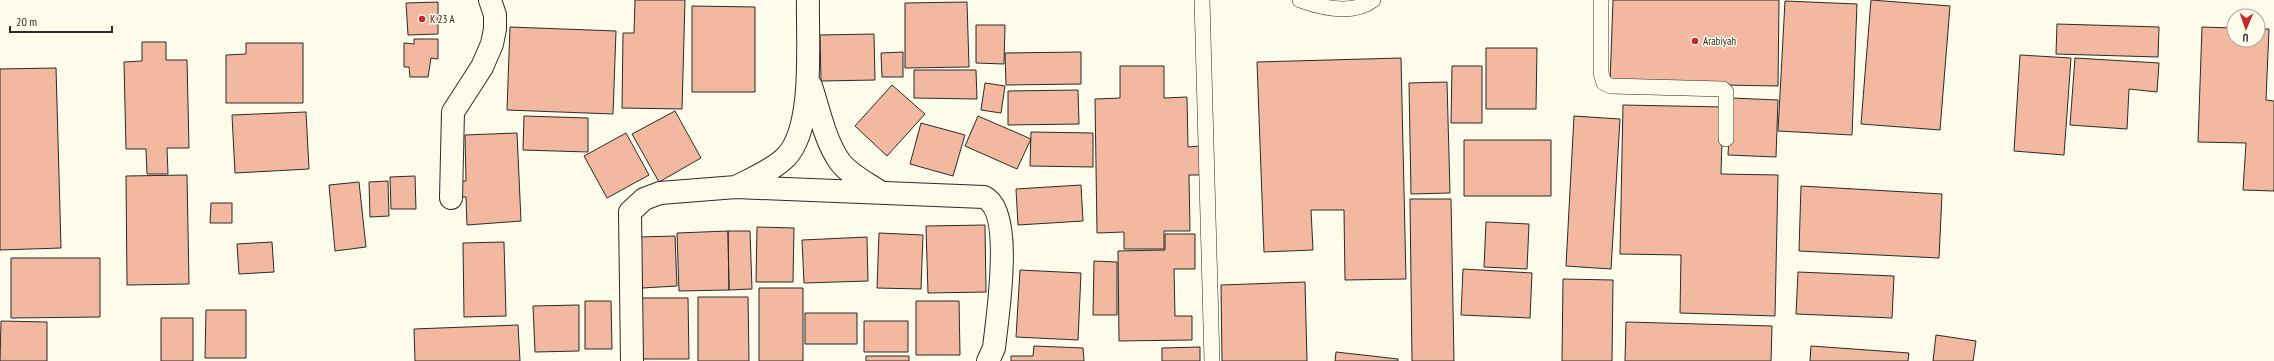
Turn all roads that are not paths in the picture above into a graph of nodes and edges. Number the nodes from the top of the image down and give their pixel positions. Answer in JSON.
{"nodes":[{"id":1,"x":490,"y":0,"type":"edge"},
{"id":2,"x":808,"y":0,"type":"edge"},
{"id":3,"x":1202,"y":0,"type":"edge"},
{"id":4,"x":1300,"y":0,"type":"edge"},
{"id":5,"x":1373,"y":0,"type":"edge"},
{"id":6,"x":1601,"y":0,"type":"edge"},
{"id":7,"x":807,"y":73,"type":"junction"},
{"id":8,"x":1726,"y":139,"type":"dead end"},
{"id":9,"x":736,"y":187,"type":"junction"},
{"id":10,"x":880,"y":192,"type":"junction"},
{"id":11,"x":450,"y":198,"type":"dead end"},
{"id":12,"x":632,"y":361,"type":"edge"},
{"id":13,"x":988,"y":361,"type":"edge"},
{"id":14,"x":1212,"y":361,"type":"edge"}],
"edges":[{"from":1,"to":11,"type":"street"},
{"from":2,"to":7,"type":"street"},
{"from":3,"to":14,"type":"lane"},
{"from":4,"to":5,"type":"lane"},
{"from":6,"to":8,"type":"lane"},
{"from":7,"to":9,"type":"street"},
{"from":7,"to":10,"type":"street"},
{"from":9,"to":10,"type":"street"},
{"from":9,"to":12,"type":"street"},
{"from":10,"to":13,"type":"street"}]}
